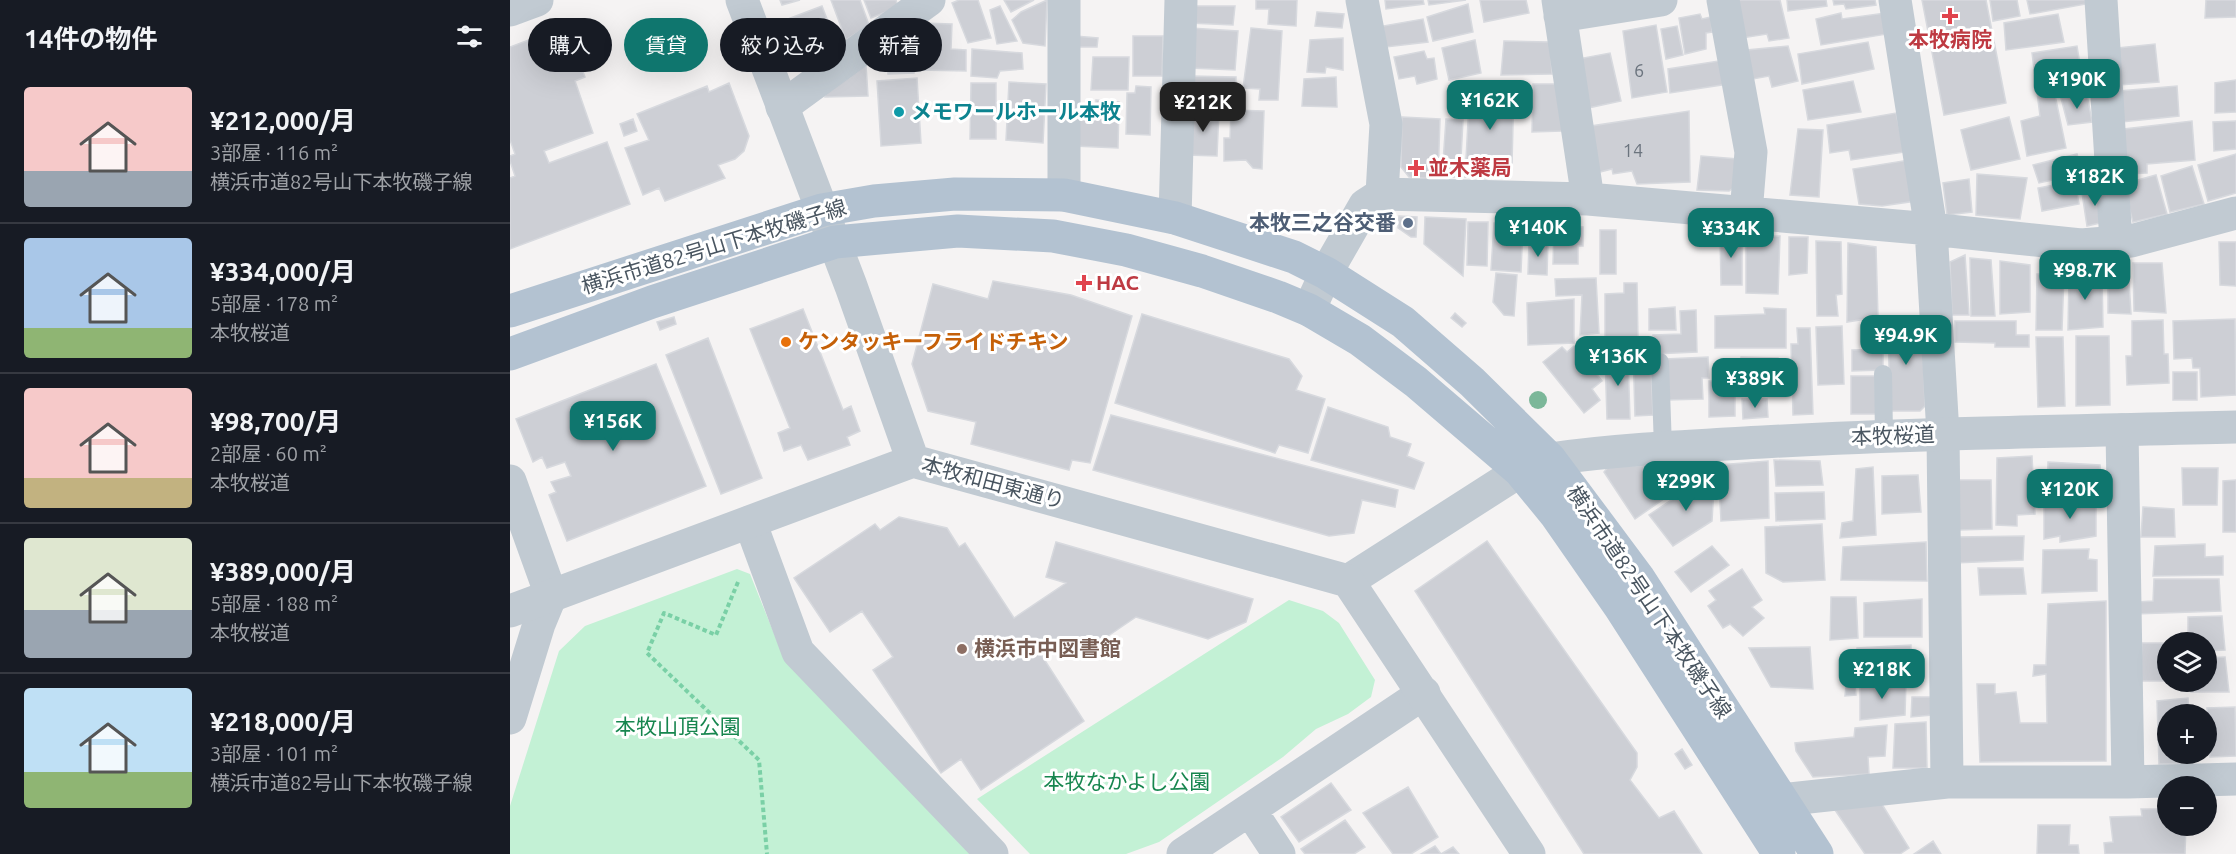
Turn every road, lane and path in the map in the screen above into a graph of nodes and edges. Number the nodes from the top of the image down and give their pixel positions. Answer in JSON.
{"nodes":[{"id":1,"x":742,"y":0,"type":"edge"},
{"id":2,"x":1064,"y":0,"type":"edge"},
{"id":3,"x":1181,"y":0,"type":"edge"},
{"id":4,"x":1362,"y":0,"type":"edge"},
{"id":5,"x":1661,"y":0,"type":"edge"},
{"id":6,"x":1724,"y":0,"type":"edge"},
{"id":7,"x":1894,"y":0,"type":"edge"},
{"id":8,"x":2101,"y":0,"type":"edge"},
{"id":9,"x":917,"y":4,"type":"edge"},
{"id":10,"x":1559,"y":8,"type":"edge"},
{"id":11,"x":782,"y":107,"type":"junction"},
{"id":12,"x":1382,"y":194,"type":"junction"},
{"id":13,"x":1064,"y":195,"type":"junction"},
{"id":14,"x":1588,"y":199,"type":"junction"},
{"id":15,"x":822,"y":210,"type":"junction"},
{"id":16,"x":1746,"y":213,"type":"junction"},
{"id":17,"x":2236,"y":213,"type":"edge"},
{"id":18,"x":1175,"y":218,"type":"junction"},
{"id":19,"x":1931,"y":229,"type":"junction"},
{"id":20,"x":835,"y":242,"type":"junction"},
{"id":21,"x":2116,"y":242,"type":"junction"},
{"id":22,"x":1326,"y":273,"type":"junction"},
{"id":23,"x":1309,"y":310,"type":"junction"},
{"id":24,"x":510,"y":311,"type":"edge"},
{"id":25,"x":510,"y":354,"type":"edge"},
{"id":26,"x":1660,"y":362,"type":"dead end"},
{"id":27,"x":1883,"y":374,"type":"dead end"},
{"id":28,"x":2236,"y":427,"type":"edge"},
{"id":29,"x":2122,"y":430,"type":"junction"},
{"id":30,"x":1943,"y":434,"type":"junction"},
{"id":31,"x":1884,"y":435,"type":"junction"},
{"id":32,"x":1663,"y":448,"type":"junction"},
{"id":33,"x":1550,"y":459,"type":"junction"},
{"id":34,"x":913,"y":461,"type":"junction"},
{"id":35,"x":1520,"y":471,"type":"junction"},
{"id":36,"x":510,"y":481,"type":"edge"},
{"id":37,"x":750,"y":522,"type":"junction"},
{"id":38,"x":1348,"y":581,"type":"junction"},
{"id":39,"x":551,"y":595,"type":"junction"},
{"id":40,"x":732,"y":601,"type":"dead end"},
{"id":41,"x":510,"y":611,"type":"edge"},
{"id":42,"x":1424,"y":693,"type":"junction"},
{"id":43,"x":510,"y":718,"type":"edge"},
{"id":44,"x":2236,"y":778,"type":"edge"},
{"id":45,"x":1947,"y":782,"type":"junction"},
{"id":46,"x":2128,"y":783,"type":"junction"},
{"id":47,"x":1781,"y":800,"type":"junction"},
{"id":48,"x":1250,"y":810,"type":"junction"},
{"id":49,"x":767,"y":854,"type":"edge"},
{"id":50,"x":992,"y":854,"type":"edge"},
{"id":51,"x":1183,"y":854,"type":"edge"},
{"id":52,"x":1280,"y":854,"type":"edge"},
{"id":53,"x":1529,"y":854,"type":"edge"},
{"id":54,"x":1779,"y":854,"type":"edge"},
{"id":55,"x":1817,"y":854,"type":"edge"}],
"edges":[{"from":1,"to":11,"type":"street"},
{"from":2,"to":13,"type":"street"},
{"from":3,"to":18,"type":"street"},
{"from":4,"to":12,"type":"street"},
{"from":5,"to":10,"type":"street"},
{"from":6,"to":16,"type":"street"},
{"from":7,"to":19,"type":"street"},
{"from":8,"to":21,"type":"street"},
{"from":9,"to":11,"type":"street"},
{"from":10,"to":14,"type":"street"},
{"from":11,"to":15,"type":"street"},
{"from":12,"to":14,"type":"street"},
{"from":12,"to":22,"type":"street"},
{"from":13,"to":15,"type":"main road","name":"横浜市道82号山下本牧磯子線"},
{"from":13,"to":18,"type":"main road","name":"横浜市道82号山下本牧磯子線"},
{"from":14,"to":16,"type":"street"},
{"from":15,"to":20,"type":"street"},
{"from":15,"to":24,"type":"main road","name":"横浜市道82号山下本牧磯子線"},
{"from":16,"to":19,"type":"street"},
{"from":17,"to":21,"type":"street"},
{"from":18,"to":22,"type":"main road","name":"横浜市道82号山下本牧磯子線"},
{"from":19,"to":21,"type":"street"},
{"from":19,"to":30,"type":"street"},
{"from":20,"to":23,"type":"main road","name":"横浜市道82号山下本牧磯子線"},
{"from":20,"to":25,"type":"main road","name":"横浜市道82号山下本牧磯子線"},
{"from":20,"to":34,"type":"street"},
{"from":22,"to":23,"type":"street"},
{"from":22,"to":33,"type":"main road","name":"横浜市道82号山下本牧磯子線"},
{"from":23,"to":35,"type":"main road","name":"横浜市道82号山下本牧磯子線"},
{"from":26,"to":32,"type":"lane"},
{"from":27,"to":31,"type":"lane"},
{"from":28,"to":29,"type":"street","name":"本牧桜道"},
{"from":29,"to":30,"type":"street","name":"本牧桜道"},
{"from":29,"to":46,"type":"street"},
{"from":30,"to":31,"type":"street","name":"本牧桜道"},
{"from":30,"to":45,"type":"street"},
{"from":31,"to":32,"type":"street","name":"本牧桜道"},
{"from":32,"to":33,"type":"street","name":"本牧桜道"},
{"from":33,"to":35,"type":"street","name":"本牧桜道"},
{"from":33,"to":47,"type":"main road","name":"横浜市道82号山下本牧磯子線"},
{"from":34,"to":37,"type":"street","name":"本牧和田東通り"},
{"from":34,"to":38,"type":"street","name":"本牧和田東通り"},
{"from":35,"to":38,"type":"street","name":"本牧桜道"},
{"from":35,"to":54,"type":"main road","name":"横浜市道82号山下本牧磯子線"},
{"from":36,"to":39,"type":"street"},
{"from":37,"to":39,"type":"street","name":"本牧和田東通り"},
{"from":37,"to":50,"type":"street"},
{"from":38,"to":42,"type":"street"},
{"from":39,"to":41,"type":"street","name":"本牧和田東通り"},
{"from":39,"to":43,"type":"street"},
{"from":40,"to":49,"type":"path"},
{"from":42,"to":48,"type":"street"},
{"from":42,"to":53,"type":"street"},
{"from":44,"to":46,"type":"street"},
{"from":45,"to":46,"type":"street"},
{"from":45,"to":47,"type":"street"},
{"from":47,"to":55,"type":"main road","name":"横浜市道82号山下本牧磯子線"},
{"from":48,"to":51,"type":"street"},
{"from":48,"to":52,"type":"street"}]}
